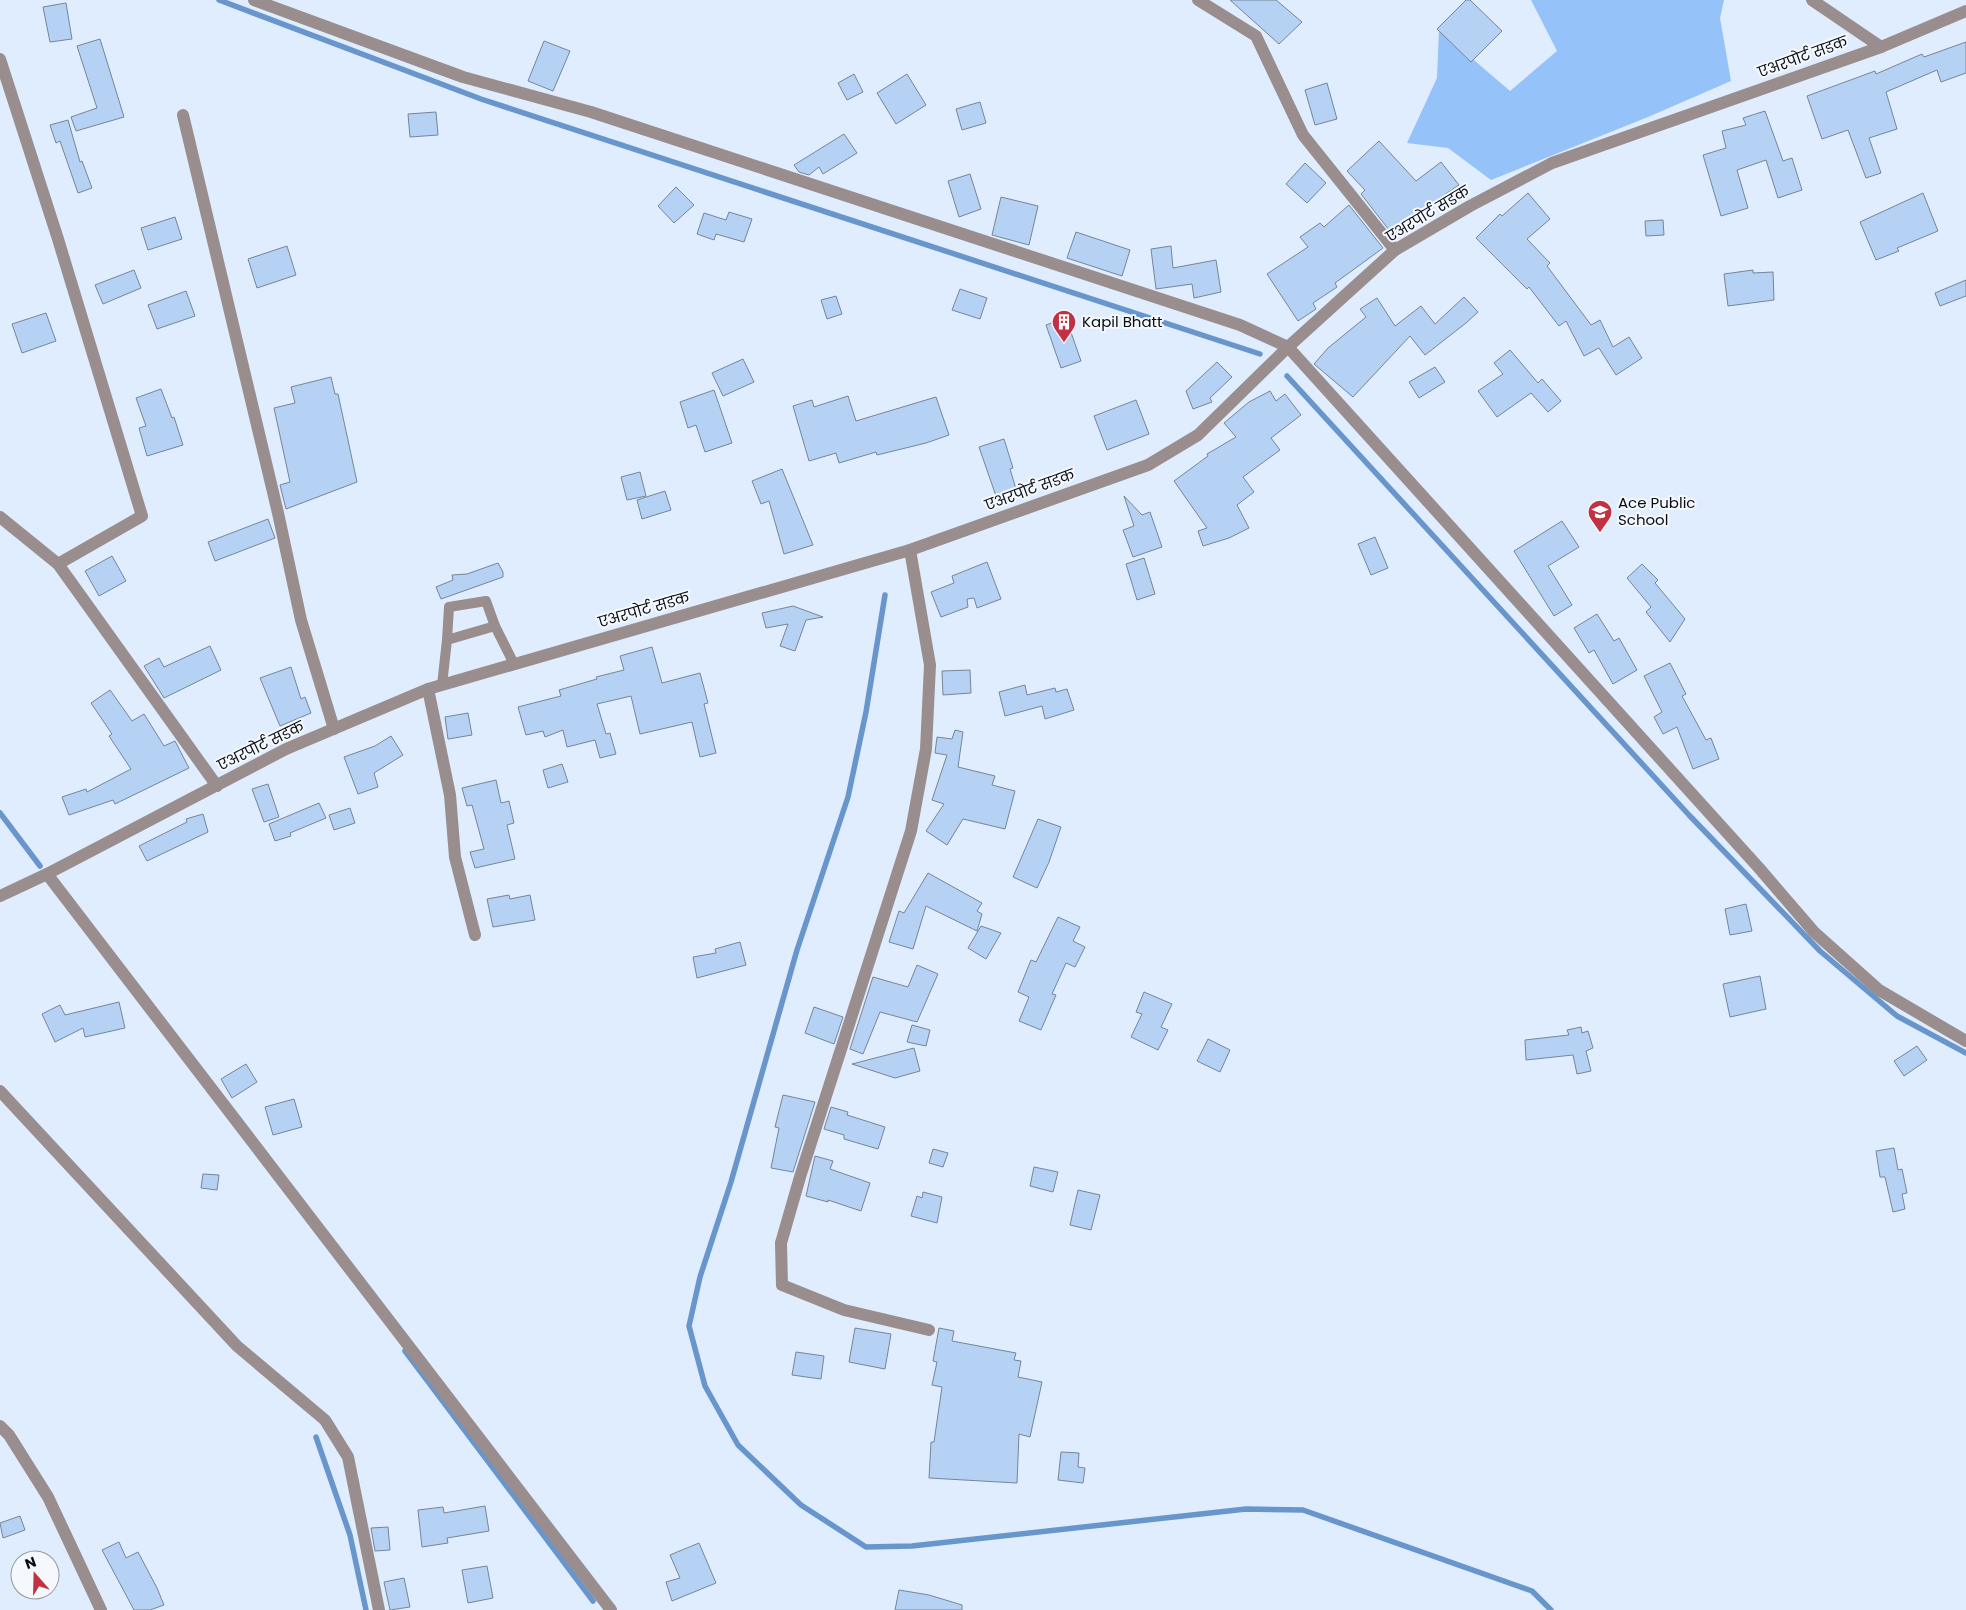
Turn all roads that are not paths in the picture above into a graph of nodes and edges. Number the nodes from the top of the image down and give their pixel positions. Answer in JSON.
{"nodes":[{"id":1,"x":254,"y":0,"type":"edge"},
{"id":2,"x":1198,"y":0,"type":"edge"},
{"id":3,"x":1812,"y":0,"type":"edge"},
{"id":4,"x":1966,"y":11,"type":"edge"},
{"id":5,"x":1881,"y":47,"type":"junction"},
{"id":6,"x":0,"y":59,"type":"edge"},
{"id":7,"x":183,"y":115,"type":"dead end"},
{"id":8,"x":1395,"y":250,"type":"junction"},
{"id":9,"x":1288,"y":347,"type":"junction"},
{"id":10,"x":0,"y":517,"type":"edge"},
{"id":11,"x":910,"y":550,"type":"junction"},
{"id":12,"x":58,"y":564,"type":"junction"},
{"id":13,"x":495,"y":626,"type":"junction"},
{"id":14,"x":447,"y":640,"type":"junction"},
{"id":15,"x":514,"y":664,"type":"junction"},
{"id":16,"x":442,"y":685,"type":"junction"},
{"id":17,"x":428,"y":689,"type":"junction"},
{"id":18,"x":334,"y":729,"type":"junction"},
{"id":19,"x":217,"y":786,"type":"junction"},
{"id":20,"x":42,"y":876,"type":"junction"},
{"id":21,"x":0,"y":896,"type":"edge"},
{"id":22,"x":475,"y":935,"type":"dead end"},
{"id":23,"x":1966,"y":1041,"type":"edge"},
{"id":24,"x":0,"y":1091,"type":"edge"},
{"id":25,"x":929,"y":1330,"type":"dead end"},
{"id":26,"x":0,"y":1426,"type":"edge"},
{"id":27,"x":101,"y":1610,"type":"edge"},
{"id":28,"x":379,"y":1610,"type":"edge"},
{"id":29,"x":611,"y":1610,"type":"edge"}],
"edges":[{"from":1,"to":9,"type":"street"},
{"from":2,"to":8,"type":"street"},
{"from":3,"to":5,"type":"street"},
{"from":4,"to":5,"type":"street","name":"एअरपोर्ट सडक"},
{"from":5,"to":8,"type":"street","name":"एअरपोर्ट सडक"},
{"from":6,"to":12,"type":"street"},
{"from":7,"to":18,"type":"street"},
{"from":8,"to":9,"type":"street","name":"एअरपोर्ट सडक"},
{"from":9,"to":11,"type":"street","name":"एअरपोर्ट सडक"},
{"from":9,"to":23,"type":"street"},
{"from":10,"to":12,"type":"street"},
{"from":11,"to":15,"type":"street","name":"एअरपोर्ट सडक"},
{"from":11,"to":25,"type":"street"},
{"from":12,"to":19,"type":"street"},
{"from":13,"to":14,"type":"lane"},
{"from":13,"to":14,"type":"lane"},
{"from":13,"to":15,"type":"lane"},
{"from":14,"to":16,"type":"lane"},
{"from":15,"to":16,"type":"street","name":"एअरपोर्ट सडक"},
{"from":16,"to":17,"type":"street","name":"एअरपोर्ट सडक"},
{"from":17,"to":18,"type":"street","name":"एअरपोर्ट सडक"},
{"from":17,"to":22,"type":"street"},
{"from":18,"to":19,"type":"street","name":"एअरपोर्ट सडक"},
{"from":19,"to":20,"type":"street","name":"एअरपोर्ट सडक"},
{"from":20,"to":21,"type":"street","name":"एअरपोर्ट सडक"},
{"from":20,"to":29,"type":"street"},
{"from":24,"to":28,"type":"street"},
{"from":26,"to":27,"type":"street"}]}
